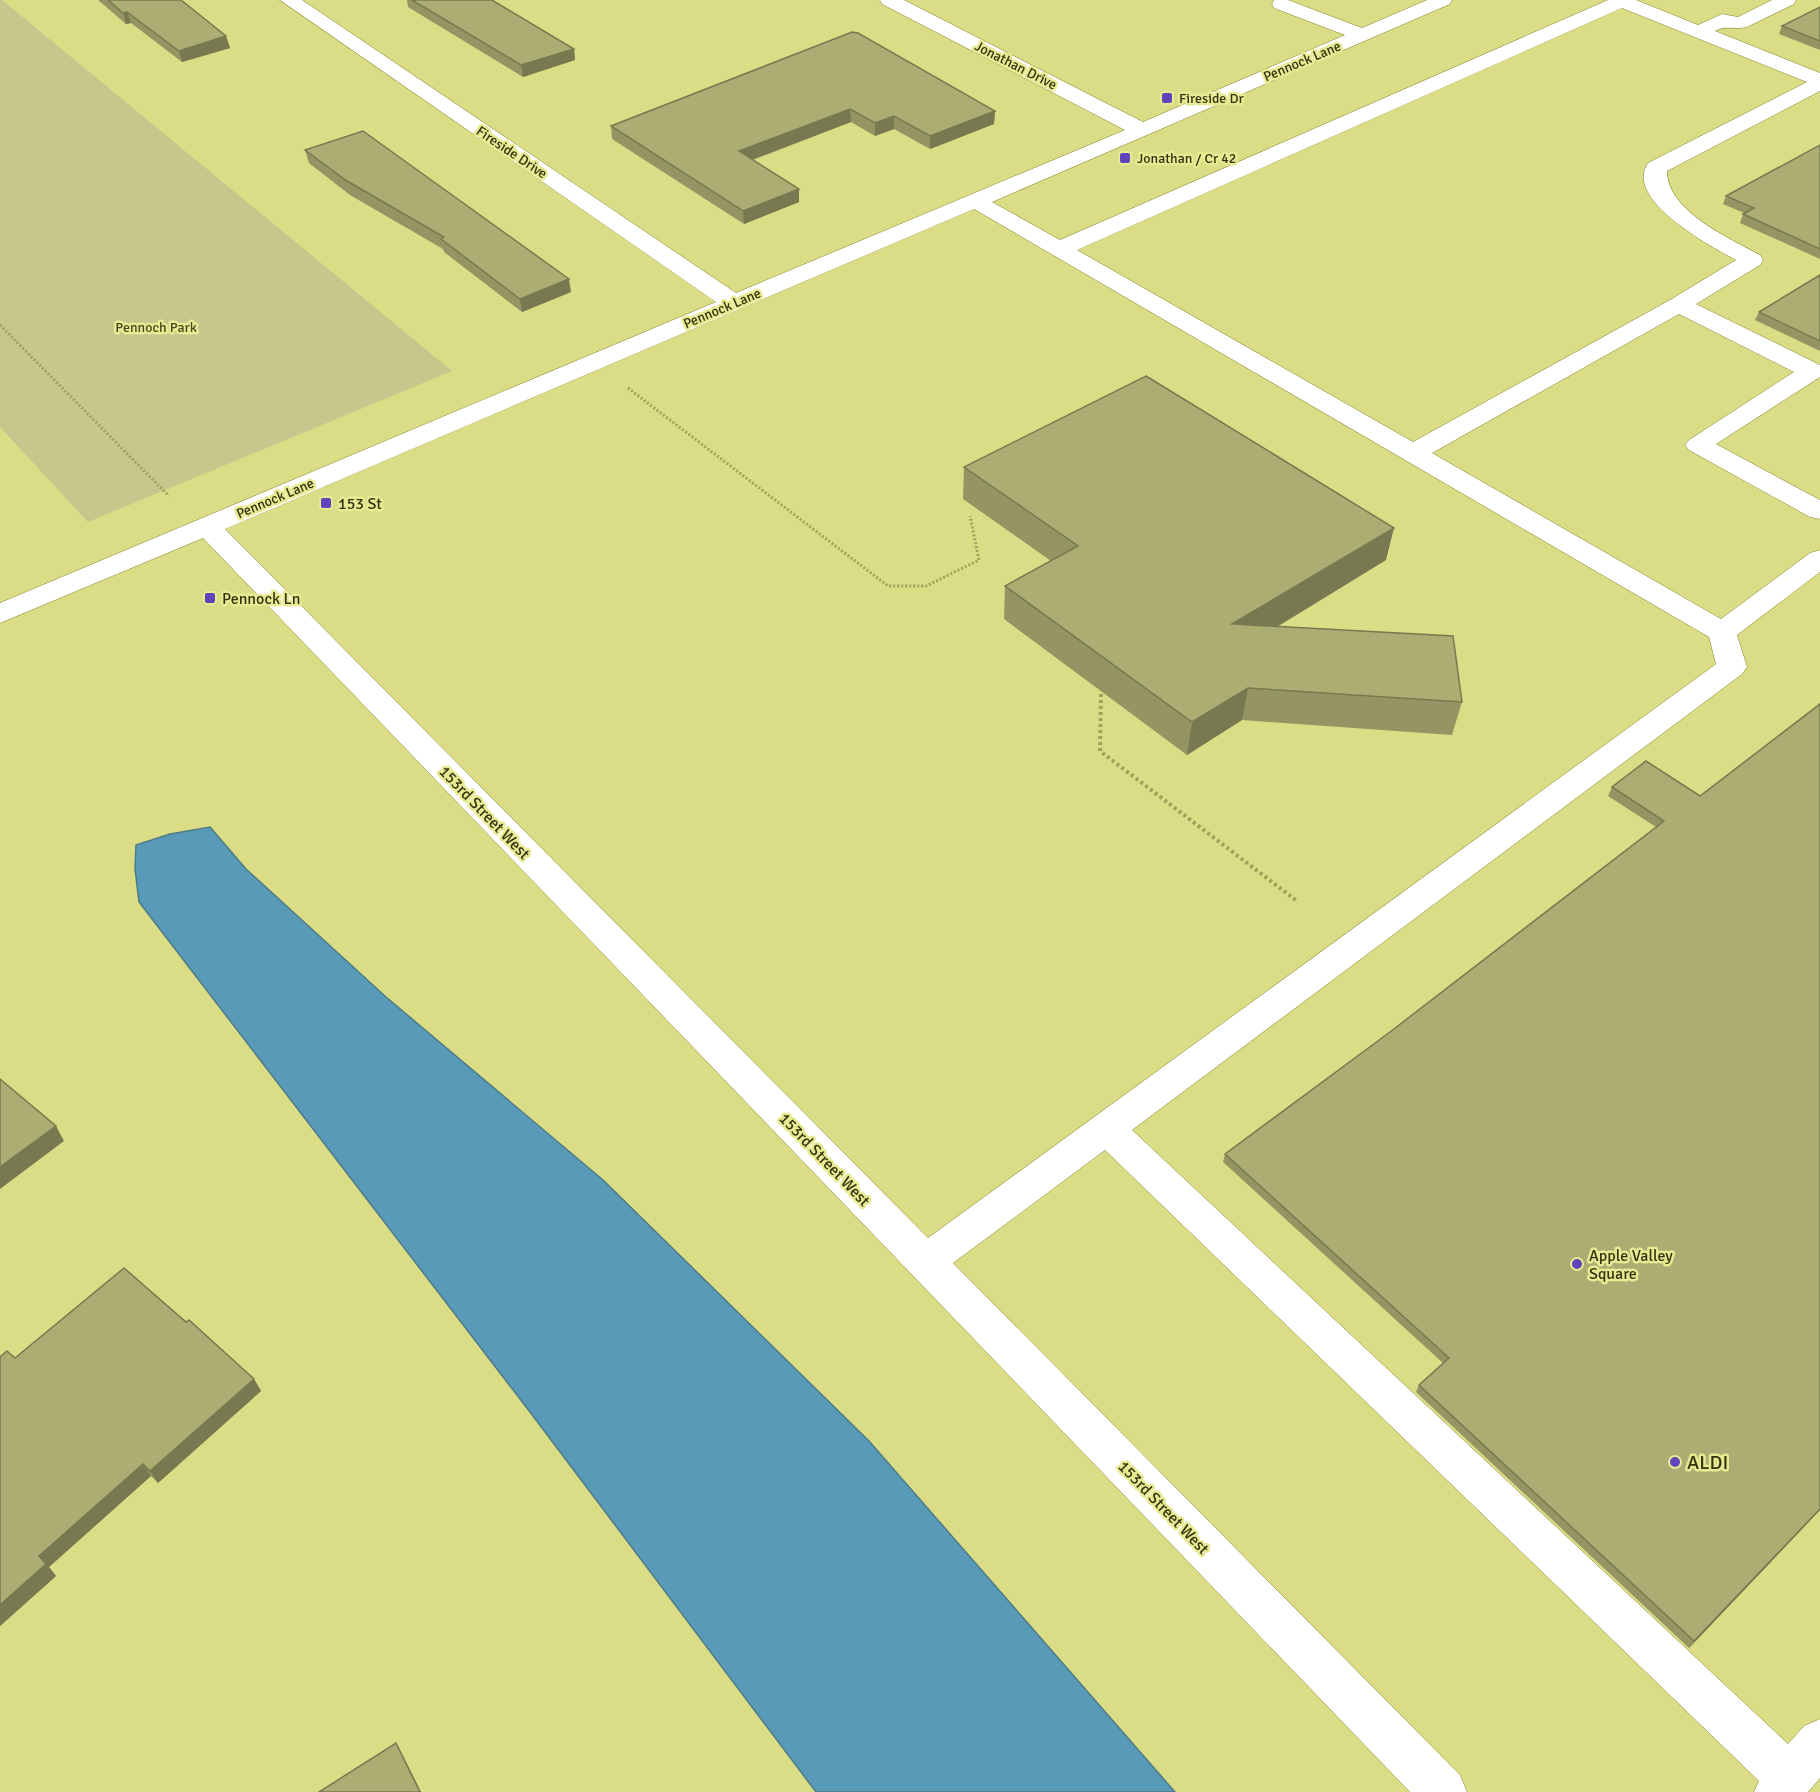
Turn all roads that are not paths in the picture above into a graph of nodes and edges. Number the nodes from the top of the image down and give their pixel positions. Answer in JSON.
{"nodes":[{"id":1,"x":290,"y":0,"type":"edge"},
{"id":2,"x":890,"y":0,"type":"edge"},
{"id":3,"x":1443,"y":0,"type":"edge"},
{"id":4,"x":1787,"y":0,"type":"edge"},
{"id":5,"x":1621,"y":1,"type":"edge"},
{"id":6,"x":1281,"y":4,"type":"dead end"},
{"id":7,"x":1698,"y":32,"type":"junction"},
{"id":8,"x":1362,"y":35,"type":"junction"},
{"id":9,"x":1820,"y":82,"type":"edge"},
{"id":10,"x":1142,"y":130,"type":"junction"},
{"id":11,"x":975,"y":201,"type":"junction"},
{"id":12,"x":1059,"y":249,"type":"junction"},
{"id":13,"x":734,"y":303,"type":"junction"},
{"id":14,"x":1678,"y":305,"type":"junction"},
{"id":15,"x":1413,"y":453,"type":"junction"},
{"id":16,"x":1820,"y":511,"type":"edge"},
{"id":17,"x":207,"y":526,"type":"junction"},
{"id":18,"x":1820,"y":559,"type":"edge"},
{"id":19,"x":0,"y":614,"type":"edge"},
{"id":20,"x":1722,"y":632,"type":"junction"},
{"id":21,"x":1106,"y":1128,"type":"junction"},
{"id":22,"x":925,"y":1262,"type":"junction"},
{"id":23,"x":1820,"y":1742,"type":"edge"},
{"id":24,"x":1784,"y":1785,"type":"edge"},
{"id":25,"x":1443,"y":1792,"type":"edge"}],
"edges":[{"from":1,"to":13,"type":"street","name":"Fireside Drive"},
{"from":2,"to":10,"type":"street","name":"Jonathan Drive"},
{"from":3,"to":8,"type":"street","name":"Pennock Lane"},
{"from":4,"to":7,"type":"street"},
{"from":5,"to":7,"type":"street"},
{"from":5,"to":12,"type":"street"},
{"from":6,"to":8,"type":"street"},
{"from":7,"to":9,"type":"street"},
{"from":8,"to":10,"type":"street","name":"Pennock Lane"},
{"from":9,"to":14,"type":"street"},
{"from":10,"to":11,"type":"street","name":"Pennock Lane"},
{"from":11,"to":12,"type":"street"},
{"from":11,"to":13,"type":"street","name":"Pennock Lane"},
{"from":12,"to":15,"type":"street"},
{"from":13,"to":17,"type":"street","name":"Pennock Lane"},
{"from":14,"to":15,"type":"street"},
{"from":14,"to":16,"type":"street"},
{"from":15,"to":20,"type":"street"},
{"from":17,"to":19,"type":"street","name":"Pennock Lane"},
{"from":17,"to":22,"type":"street","name":"153rd Street West"},
{"from":18,"to":20,"type":"street"},
{"from":20,"to":21,"type":"street"},
{"from":21,"to":22,"type":"street"},
{"from":21,"to":24,"type":"street"},
{"from":22,"to":25,"type":"street","name":"153rd Street West"},
{"from":23,"to":24,"type":"street"}]}
